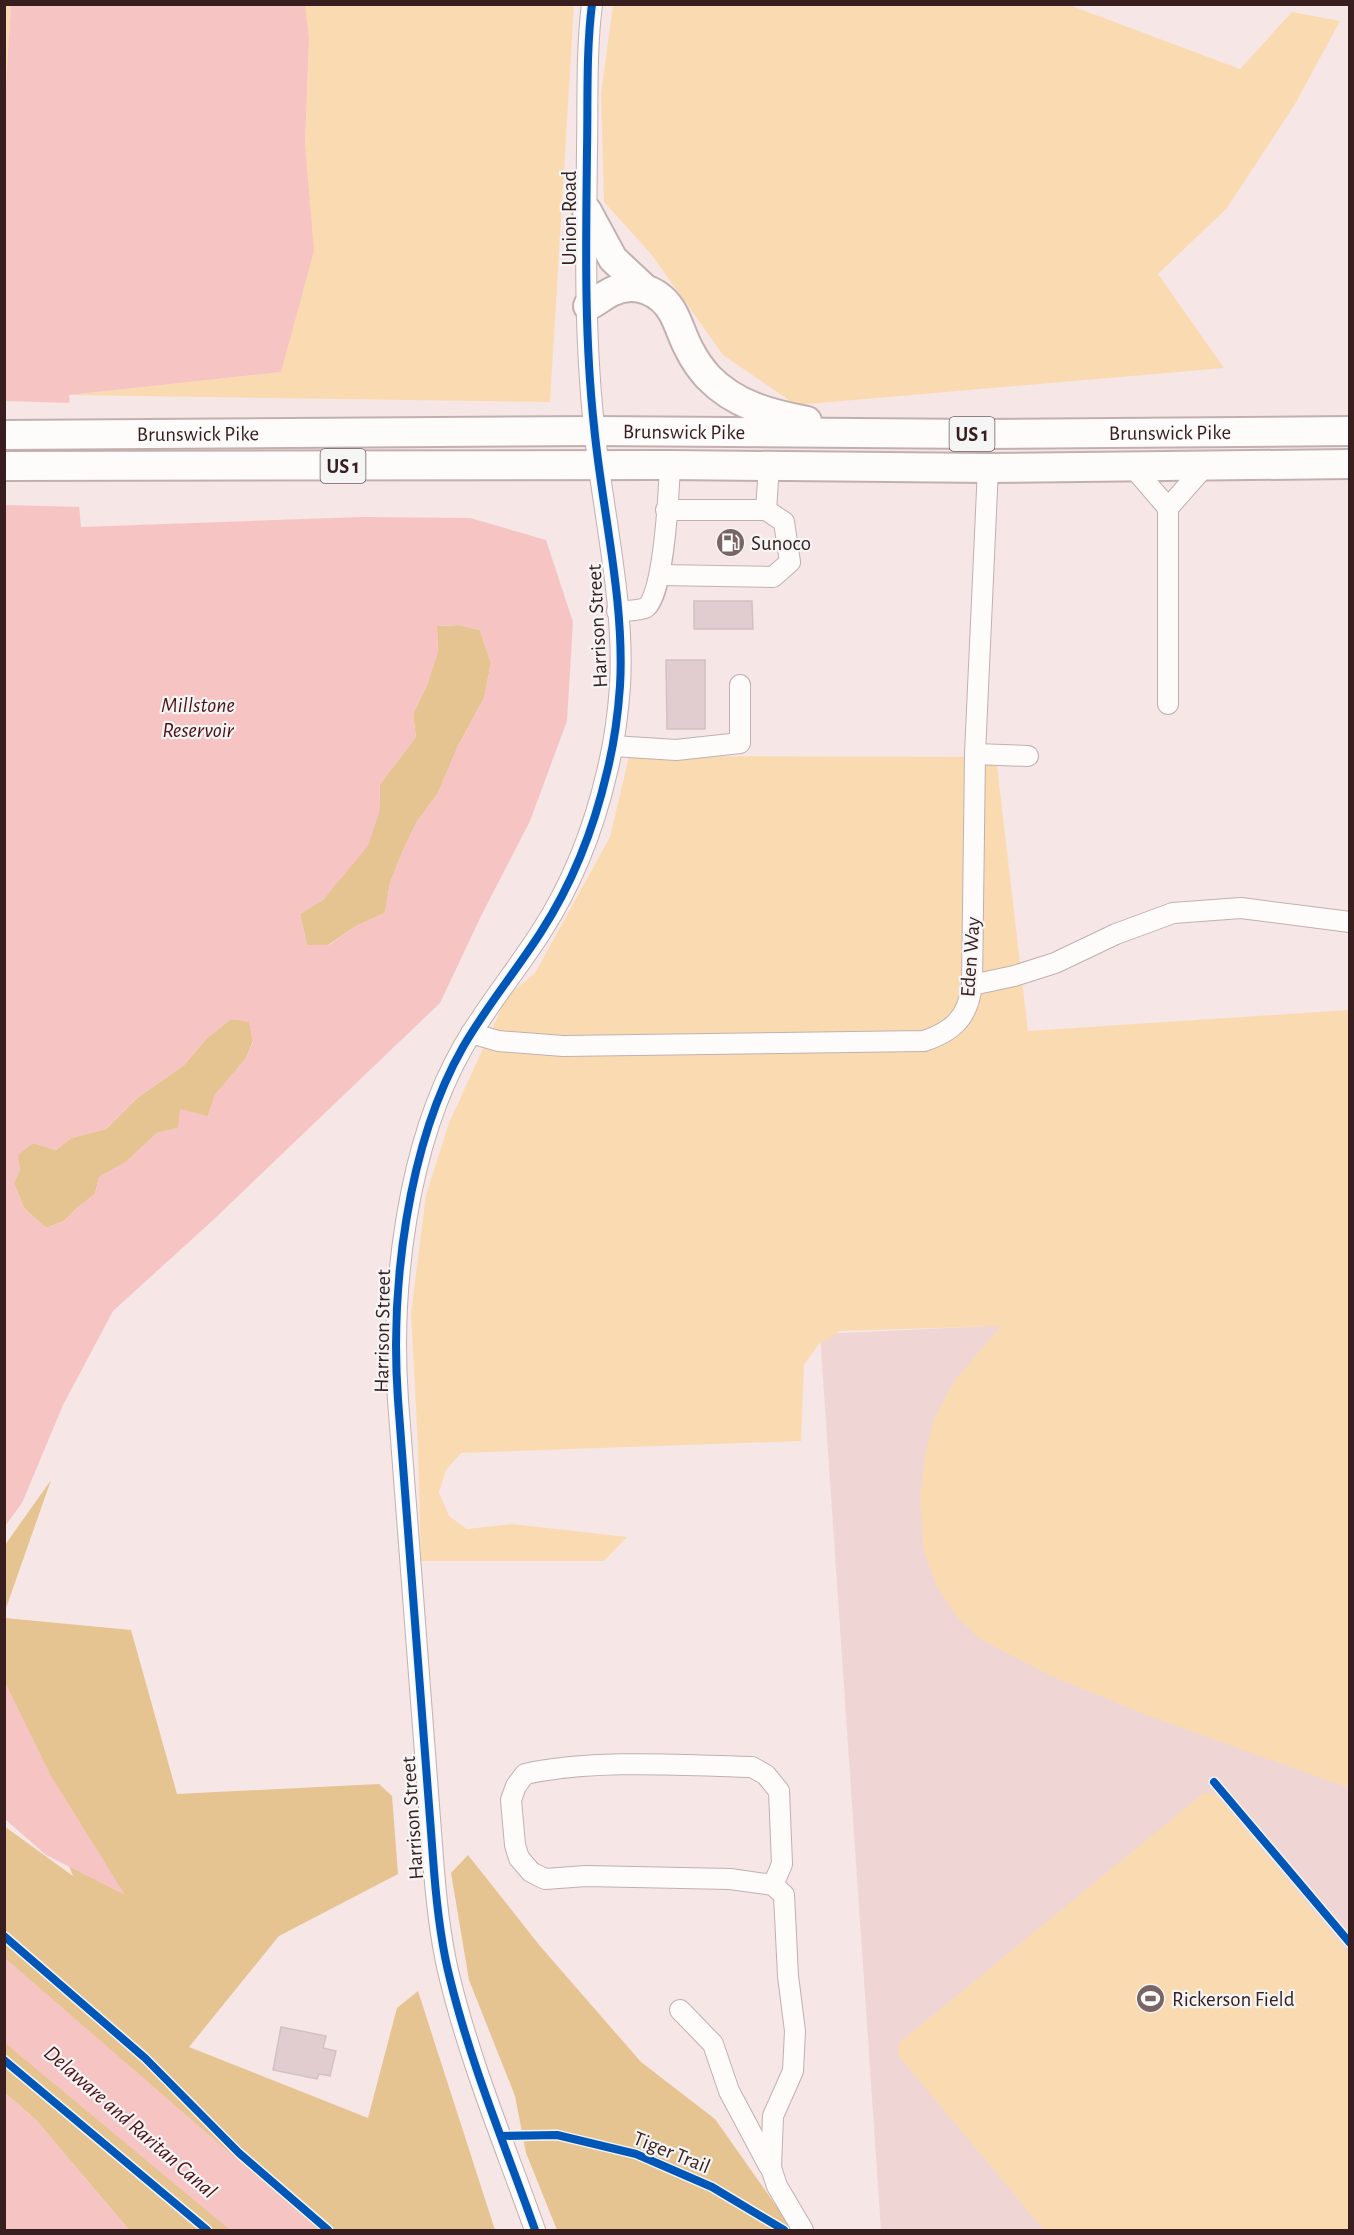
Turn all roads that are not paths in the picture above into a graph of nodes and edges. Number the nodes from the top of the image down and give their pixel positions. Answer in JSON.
{"nodes":[{"id":1,"x":592,"y":4,"type":"edge"},
{"id":2,"x":586,"y":211,"type":"junction"},
{"id":3,"x":644,"y":288,"type":"junction"},
{"id":4,"x":588,"y":306,"type":"junction"},
{"id":5,"x":594,"y":431,"type":"junction"},
{"id":6,"x":1350,"y":431,"type":"edge"},
{"id":7,"x":868,"y":433,"type":"junction"},
{"id":8,"x":11,"y":435,"type":"edge"},
{"id":9,"x":1350,"y":464,"type":"edge"},
{"id":10,"x":669,"y":465,"type":"junction"},
{"id":11,"x":1206,"y":465,"type":"junction"},
{"id":12,"x":18,"y":466,"type":"edge"},
{"id":13,"x":600,"y":466,"type":"junction"},
{"id":14,"x":769,"y":466,"type":"junction"},
{"id":15,"x":1132,"y":466,"type":"junction"},
{"id":16,"x":988,"y":468,"type":"junction"},
{"id":17,"x":1168,"y":508,"type":"junction"},
{"id":18,"x":666,"y":510,"type":"junction"},
{"id":19,"x":766,"y":510,"type":"junction"},
{"id":20,"x":660,"y":575,"type":"junction"},
{"id":21,"x":617,"y":611,"type":"junction"},
{"id":22,"x":740,"y":685,"type":"dead end"},
{"id":23,"x":1168,"y":704,"type":"dead end"},
{"id":24,"x":613,"y":746,"type":"junction"},
{"id":25,"x":975,"y":754,"type":"junction"},
{"id":26,"x":1028,"y":756,"type":"dead end"},
{"id":27,"x":1350,"y":922,"type":"edge"},
{"id":28,"x":972,"y":985,"type":"junction"},
{"id":29,"x":471,"y":1033,"type":"junction"},
{"id":30,"x":773,"y":1886,"type":"junction"},
{"id":31,"x":680,"y":2010,"type":"dead end"},
{"id":32,"x":771,"y":2168,"type":"junction"},
{"id":33,"x":535,"y":2230,"type":"edge"},
{"id":34,"x":803,"y":2230,"type":"edge"}],
"edges":[{"from":1,"to":2,"type":"street","name":"Union Road"},
{"from":2,"to":3,"type":"highway"},
{"from":2,"to":4,"type":"street","name":"Union Road"},
{"from":3,"to":4,"type":"highway"},
{"from":3,"to":7,"type":"highway"},
{"from":4,"to":5,"type":"street","name":"Union Road"},
{"from":5,"to":7,"type":"highway","name":"Brunswick Pike","number":"US 1"},
{"from":5,"to":8,"type":"highway","name":"Brunswick Pike","number":"US 1"},
{"from":5,"to":13,"type":"street","name":"Harrison Street"},
{"from":6,"to":7,"type":"highway","name":"Brunswick Pike","number":"US 1"},
{"from":9,"to":11,"type":"highway","name":"Brunswick Pike","number":"US 1"},
{"from":10,"to":13,"type":"highway","name":"Brunswick Pike","number":"US 1"},
{"from":10,"to":14,"type":"highway","name":"Brunswick Pike","number":"US 1"},
{"from":10,"to":18,"type":"street"},
{"from":11,"to":15,"type":"highway","name":"Brunswick Pike","number":"US 1"},
{"from":11,"to":17,"type":"street"},
{"from":12,"to":13,"type":"highway","name":"Brunswick Pike","number":"US 1"},
{"from":13,"to":21,"type":"street","name":"Harrison Street"},
{"from":14,"to":16,"type":"highway","name":"Brunswick Pike","number":"US 1"},
{"from":14,"to":19,"type":"street"},
{"from":15,"to":16,"type":"highway","name":"Brunswick Pike","number":"US 1"},
{"from":15,"to":17,"type":"street"},
{"from":16,"to":25,"type":"street","name":"Eden Way"},
{"from":17,"to":23,"type":"street"},
{"from":18,"to":19,"type":"street"},
{"from":18,"to":20,"type":"street"},
{"from":19,"to":20,"type":"street"},
{"from":20,"to":21,"type":"street"},
{"from":21,"to":24,"type":"street","name":"Harrison Street"},
{"from":22,"to":24,"type":"street"},
{"from":24,"to":29,"type":"street","name":"Harrison Street"},
{"from":25,"to":26,"type":"street"},
{"from":25,"to":28,"type":"street","name":"Eden Way"},
{"from":27,"to":28,"type":"street"},
{"from":28,"to":29,"type":"street","name":"Eden Way"},
{"from":29,"to":33,"type":"street","name":"Harrison Street"},
{"from":30,"to":30,"type":"street"},
{"from":30,"to":32,"type":"street"},
{"from":31,"to":32,"type":"street"},
{"from":32,"to":34,"type":"street"}]}
